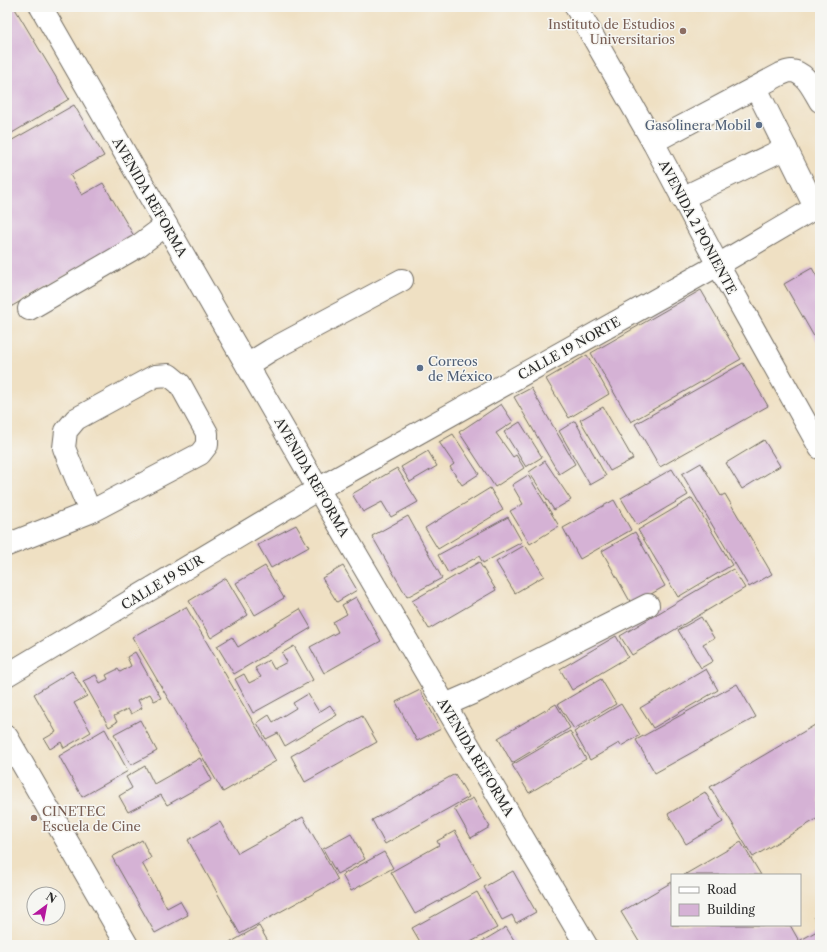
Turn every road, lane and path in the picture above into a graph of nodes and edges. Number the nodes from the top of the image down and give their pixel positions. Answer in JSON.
{"nodes":[{"id":1,"x":41,"y":7,"type":"edge"},
{"id":2,"x":576,"y":7,"type":"edge"},
{"id":3,"x":756,"y":88,"type":"junction"},
{"id":4,"x":820,"y":101,"type":"edge"},
{"id":5,"x":653,"y":142,"type":"junction"},
{"id":6,"x":786,"y":148,"type":"junction"},
{"id":7,"x":682,"y":198,"type":"junction"},
{"id":8,"x":818,"y":206,"type":"edge"},
{"id":9,"x":166,"y":225,"type":"junction"},
{"id":10,"x":718,"y":265,"type":"junction"},
{"id":11,"x":402,"y":280,"type":"dead end"},
{"id":12,"x":30,"y":309,"type":"dead end"},
{"id":13,"x":247,"y":365,"type":"junction"},
{"id":14,"x":820,"y":448,"type":"edge"},
{"id":15,"x":318,"y":489,"type":"junction"},
{"id":16,"x":90,"y":512,"type":"junction"},
{"id":17,"x":7,"y":545,"type":"edge"},
{"id":18,"x":648,"y":605,"type":"dead end"},
{"id":19,"x":7,"y":675,"type":"edge"},
{"id":20,"x":445,"y":705,"type":"junction"},
{"id":21,"x":7,"y":737,"type":"edge"},
{"id":22,"x":127,"y":945,"type":"edge"},
{"id":23,"x":586,"y":945,"type":"edge"}],
"edges":[{"from":1,"to":9,"type":"street","name":"AVENIDA REFORMA"},
{"from":2,"to":5,"type":"street","name":"AVENIDA 2 PONIENTE"},
{"from":3,"to":4,"type":"street"},
{"from":3,"to":5,"type":"street"},
{"from":3,"to":6,"type":"street"},
{"from":5,"to":7,"type":"street","name":"AVENIDA 2 PONIENTE"},
{"from":6,"to":7,"type":"street"},
{"from":6,"to":8,"type":"street"},
{"from":7,"to":10,"type":"street","name":"AVENIDA 2 PONIENTE"},
{"from":8,"to":10,"type":"street","name":"CALLE 19 NORTE"},
{"from":9,"to":12,"type":"street"},
{"from":9,"to":13,"type":"street","name":"AVENIDA REFORMA"},
{"from":10,"to":14,"type":"street","name":"AVENIDA 2 PONIENTE"},
{"from":10,"to":15,"type":"street","name":"CALLE 19 NORTE"},
{"from":11,"to":13,"type":"street"},
{"from":13,"to":15,"type":"street","name":"AVENIDA REFORMA"},
{"from":15,"to":19,"type":"street","name":"CALLE 19 SUR"},
{"from":15,"to":20,"type":"street","name":"AVENIDA REFORMA"},
{"from":16,"to":16,"type":"street"},
{"from":16,"to":17,"type":"street"},
{"from":18,"to":20,"type":"street"},
{"from":20,"to":23,"type":"street","name":"AVENIDA REFORMA"},
{"from":21,"to":22,"type":"street"}]}
